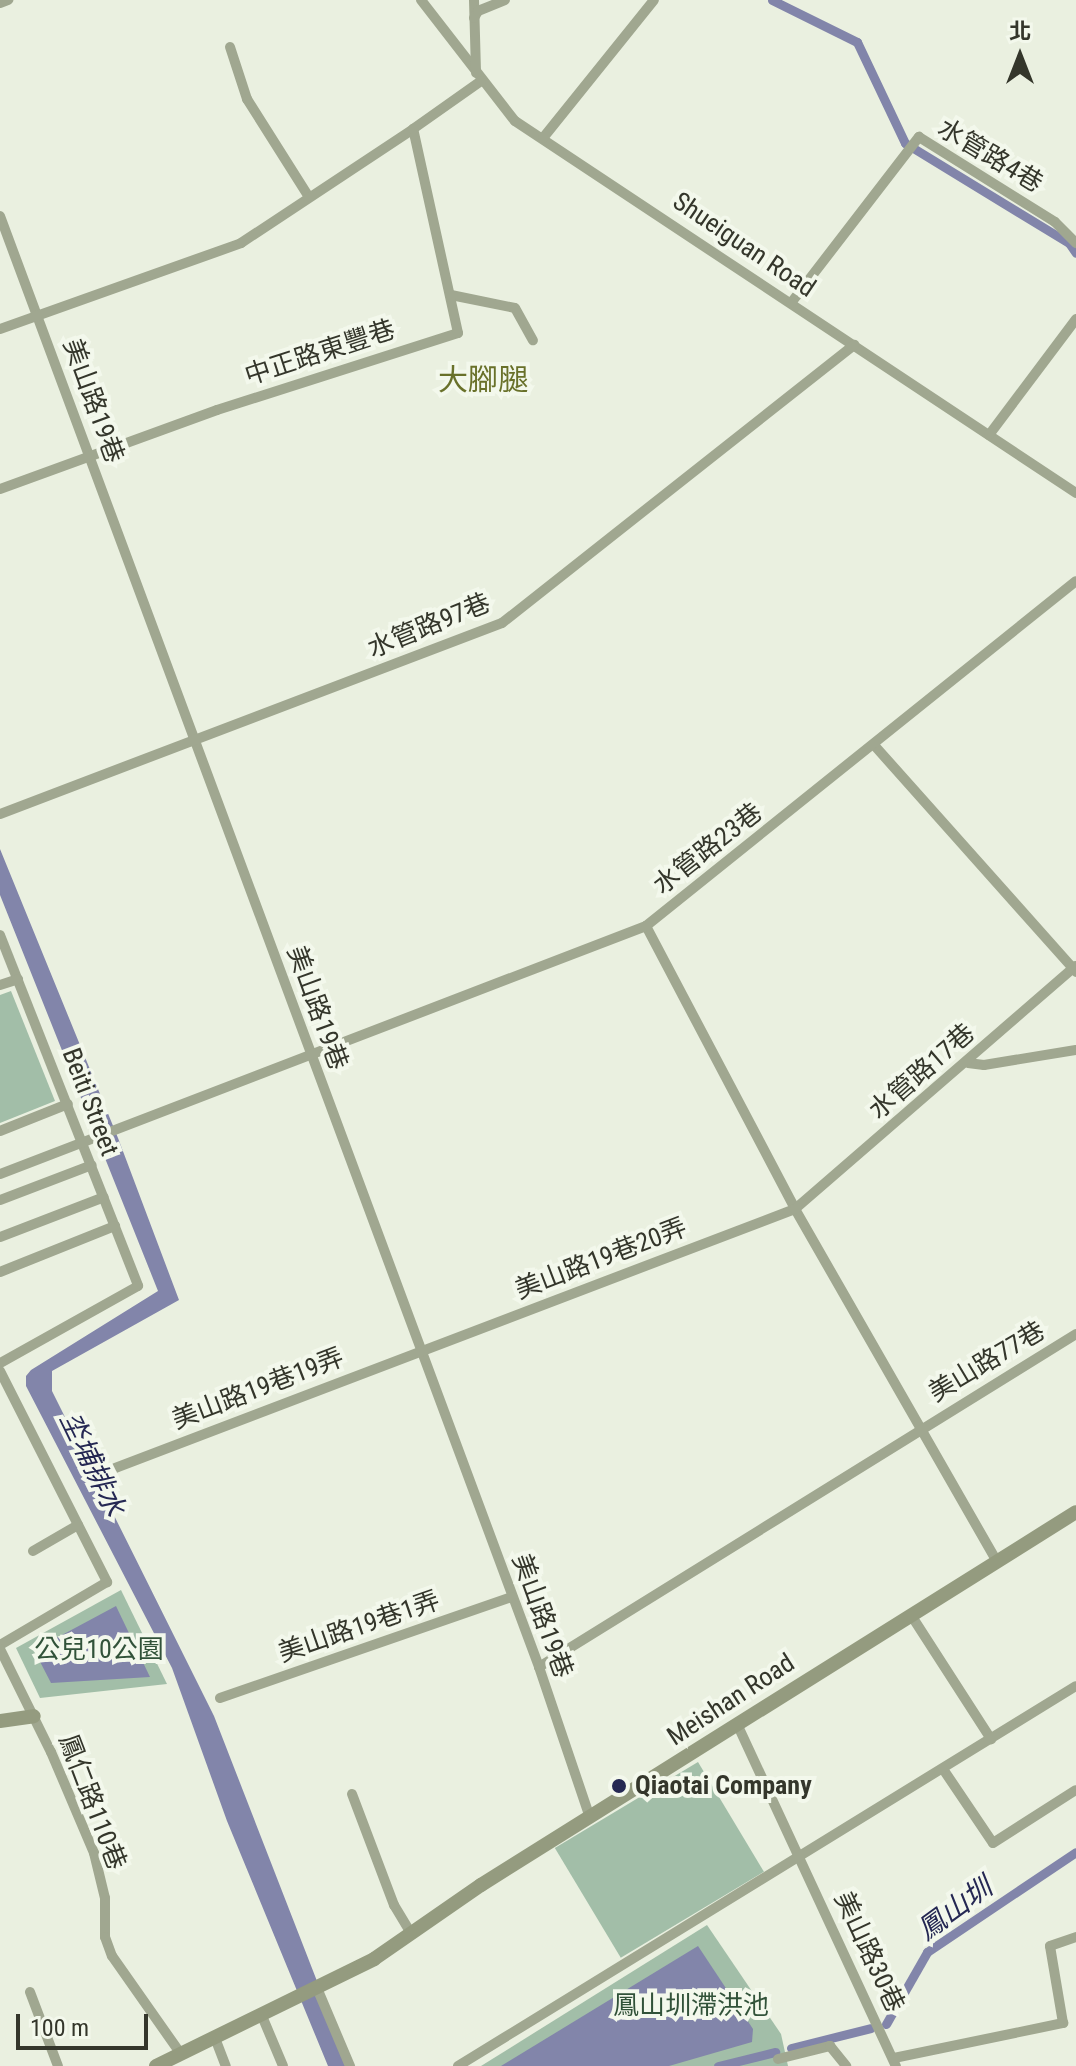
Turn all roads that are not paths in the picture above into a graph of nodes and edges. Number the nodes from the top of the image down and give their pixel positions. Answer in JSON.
{"nodes":[{"id":1,"x":8,"y":0,"type":"edge"},
{"id":2,"x":421,"y":0,"type":"edge"},
{"id":3,"x":474,"y":0,"type":"edge"},
{"id":4,"x":505,"y":0,"type":"edge"},
{"id":5,"x":654,"y":0,"type":"edge"},
{"id":6,"x":0,"y":3,"type":"edge"},
{"id":7,"x":474,"y":18,"type":"junction"},
{"id":8,"x":230,"y":47,"type":"dead end"},
{"id":9,"x":478,"y":77,"type":"junction"},
{"id":10,"x":413,"y":129,"type":"junction"},
{"id":11,"x":543,"y":138,"type":"junction"},
{"id":12,"x":309,"y":197,"type":"junction"},
{"id":13,"x":0,"y":216,"type":"edge"},
{"id":14,"x":1076,"y":243,"type":"edge"},
{"id":15,"x":451,"y":295,"type":"junction"},
{"id":16,"x":791,"y":303,"type":"junction"},
{"id":17,"x":37,"y":315,"type":"junction"},
{"id":18,"x":1076,"y":319,"type":"edge"},
{"id":19,"x":0,"y":329,"type":"edge"},
{"id":20,"x":533,"y":340,"type":"dead end"},
{"id":21,"x":854,"y":345,"type":"junction"},
{"id":22,"x":989,"y":435,"type":"junction"},
{"id":23,"x":89,"y":455,"type":"junction"},
{"id":24,"x":0,"y":489,"type":"edge"},
{"id":25,"x":1076,"y":493,"type":"edge"},
{"id":26,"x":1076,"y":581,"type":"edge"},
{"id":27,"x":194,"y":740,"type":"junction"},
{"id":28,"x":874,"y":745,"type":"junction"},
{"id":29,"x":0,"y":814,"type":"edge"},
{"id":30,"x":646,"y":926,"type":"junction"},
{"id":31,"x":0,"y":935,"type":"edge"},
{"id":32,"x":1075,"y":969,"type":"edge"},
{"id":33,"x":18,"y":979,"type":"junction"},
{"id":34,"x":0,"y":985,"type":"edge"},
{"id":35,"x":1076,"y":1050,"type":"edge"},
{"id":36,"x":310,"y":1052,"type":"junction"},
{"id":37,"x":968,"y":1063,"type":"junction"},
{"id":38,"x":68,"y":1104,"type":"junction"},
{"id":39,"x":0,"y":1131,"type":"edge"},
{"id":40,"x":86,"y":1141,"type":"junction"},
{"id":41,"x":92,"y":1165,"type":"junction"},
{"id":42,"x":0,"y":1174,"type":"edge"},
{"id":43,"x":104,"y":1197,"type":"junction"},
{"id":44,"x":0,"y":1200,"type":"edge"},
{"id":45,"x":795,"y":1209,"type":"junction"},
{"id":46,"x":115,"y":1226,"type":"junction"},
{"id":47,"x":0,"y":1237,"type":"edge"},
{"id":48,"x":0,"y":1272,"type":"edge"},
{"id":49,"x":1076,"y":1334,"type":"edge"},
{"id":50,"x":421,"y":1349,"type":"junction"},
{"id":51,"x":0,"y":1363,"type":"edge"},
{"id":52,"x":0,"y":1371,"type":"edge"},
{"id":53,"x":921,"y":1428,"type":"junction"},
{"id":54,"x":110,"y":1470,"type":"dead end"},
{"id":55,"x":1076,"y":1512,"type":"edge"},
{"id":56,"x":78,"y":1525,"type":"junction"},
{"id":57,"x":33,"y":1551,"type":"dead end"},
{"id":58,"x":997,"y":1561,"type":"junction"},
{"id":59,"x":511,"y":1597,"type":"junction"},
{"id":60,"x":911,"y":1615,"type":"junction"},
{"id":61,"x":0,"y":1647,"type":"edge"},
{"id":62,"x":539,"y":1667,"type":"junction"},
{"id":63,"x":1076,"y":1686,"type":"edge"},
{"id":64,"x":220,"y":1698,"type":"dead end"},
{"id":65,"x":34,"y":1716,"type":"junction"},
{"id":66,"x":0,"y":1721,"type":"edge"},
{"id":67,"x":738,"y":1726,"type":"junction"},
{"id":68,"x":991,"y":1739,"type":"junction"},
{"id":69,"x":943,"y":1769,"type":"junction"},
{"id":70,"x":1076,"y":1790,"type":"edge"},
{"id":71,"x":352,"y":1794,"type":"dead end"},
{"id":72,"x":590,"y":1818,"type":"junction"},
{"id":73,"x":800,"y":1857,"type":"junction"},
{"id":74,"x":411,"y":1933,"type":"junction"},
{"id":75,"x":1076,"y":1937,"type":"edge"},
{"id":76,"x":315,"y":1990,"type":"junction"},
{"id":77,"x":30,"y":1992,"type":"dead end"},
{"id":78,"x":262,"y":2016,"type":"junction"},
{"id":79,"x":215,"y":2038,"type":"junction"},
{"id":80,"x":778,"y":2059,"type":"dead end"},
{"id":81,"x":168,"y":2062,"type":"edge"},
{"id":82,"x":895,"y":2062,"type":"edge"},
{"id":83,"x":58,"y":2066,"type":"edge"},
{"id":84,"x":226,"y":2066,"type":"edge"},
{"id":85,"x":283,"y":2066,"type":"edge"},
{"id":86,"x":350,"y":2066,"type":"edge"},
{"id":87,"x":458,"y":2066,"type":"edge"},
{"id":88,"x":846,"y":2066,"type":"edge"}],
"edges":[{"from":1,"to":6,"type":"street"},
{"from":2,"to":9,"type":"street","name":"Shueiguan Road"},
{"from":3,"to":7,"type":"street"},
{"from":4,"to":7,"type":"street"},
{"from":5,"to":11,"type":"street"},
{"from":7,"to":9,"type":"street"},
{"from":8,"to":12,"type":"street"},
{"from":9,"to":10,"type":"street"},
{"from":9,"to":11,"type":"street","name":"Shueiguan Road"},
{"from":10,"to":12,"type":"street"},
{"from":10,"to":15,"type":"street","name":"中正路東豐巷"},
{"from":11,"to":16,"type":"street","name":"Shueiguan Road"},
{"from":12,"to":17,"type":"street"},
{"from":13,"to":17,"type":"street","name":"美山路19巷"},
{"from":14,"to":16,"type":"street","name":"水管路4巷"},
{"from":15,"to":20,"type":"street"},
{"from":15,"to":23,"type":"street","name":"中正路東豐巷"},
{"from":16,"to":21,"type":"street","name":"Shueiguan Road"},
{"from":17,"to":19,"type":"street"},
{"from":17,"to":23,"type":"street","name":"美山路19巷"},
{"from":18,"to":22,"type":"street"},
{"from":21,"to":22,"type":"street","name":"Shueiguan Road"},
{"from":21,"to":27,"type":"street","name":"水管路97巷"},
{"from":22,"to":25,"type":"street","name":"Shueiguan Road"},
{"from":23,"to":24,"type":"street","name":"中正路東豐巷"},
{"from":23,"to":27,"type":"street","name":"美山路19巷"},
{"from":26,"to":28,"type":"street","name":"水管路23巷"},
{"from":27,"to":29,"type":"street","name":"水管路97巷"},
{"from":27,"to":36,"type":"street","name":"美山路19巷"},
{"from":28,"to":30,"type":"street","name":"水管路23巷"},
{"from":28,"to":32,"type":"street"},
{"from":30,"to":36,"type":"street","name":"水管路23巷"},
{"from":30,"to":45,"type":"street"},
{"from":31,"to":33,"type":"street","name":"Beiti Street"},
{"from":32,"to":37,"type":"street","name":"水管路17巷"},
{"from":33,"to":34,"type":"street"},
{"from":33,"to":38,"type":"street","name":"Beiti Street"},
{"from":35,"to":37,"type":"street"},
{"from":36,"to":40,"type":"street","name":"水管路23巷"},
{"from":36,"to":50,"type":"street","name":"美山路19巷"},
{"from":37,"to":45,"type":"street","name":"水管路17巷"},
{"from":38,"to":39,"type":"street"},
{"from":38,"to":40,"type":"street","name":"Beiti Street"},
{"from":40,"to":41,"type":"street","name":"Beiti Street"},
{"from":40,"to":42,"type":"street","name":"水管路23巷"},
{"from":41,"to":43,"type":"street","name":"Beiti Street"},
{"from":41,"to":44,"type":"street"},
{"from":43,"to":46,"type":"street","name":"Beiti Street"},
{"from":43,"to":47,"type":"street"},
{"from":45,"to":50,"type":"street","name":"美山路19巷20弄"},
{"from":45,"to":53,"type":"street"},
{"from":46,"to":48,"type":"street"},
{"from":46,"to":51,"type":"street","name":"Beiti Street"},
{"from":49,"to":53,"type":"street","name":"美山路77巷"},
{"from":50,"to":54,"type":"street","name":"美山路19巷19弄"},
{"from":50,"to":59,"type":"street","name":"美山路19巷"},
{"from":52,"to":56,"type":"street"},
{"from":53,"to":58,"type":"street"},
{"from":53,"to":62,"type":"street","name":"美山路77巷"},
{"from":55,"to":58,"type":"street","name":"Meishan Road"},
{"from":56,"to":57,"type":"street"},
{"from":56,"to":61,"type":"street"},
{"from":58,"to":60,"type":"street","name":"Meishan Road"},
{"from":59,"to":62,"type":"street","name":"美山路19巷"},
{"from":59,"to":64,"type":"street","name":"美山路19巷1弄"},
{"from":60,"to":67,"type":"street","name":"Meishan Road"},
{"from":60,"to":68,"type":"street"},
{"from":61,"to":65,"type":"street","name":"鳳仁路110巷"},
{"from":62,"to":72,"type":"street","name":"美山路19巷"},
{"from":63,"to":68,"type":"street"},
{"from":65,"to":66,"type":"street"},
{"from":65,"to":81,"type":"street","name":"鳳仁路110巷"},
{"from":67,"to":72,"type":"street","name":"Meishan Road"},
{"from":67,"to":73,"type":"street","name":"美山路30巷"},
{"from":68,"to":69,"type":"street"},
{"from":69,"to":70,"type":"street"},
{"from":69,"to":73,"type":"street"},
{"from":71,"to":74,"type":"street"},
{"from":72,"to":74,"type":"street","name":"Meishan Road"},
{"from":73,"to":82,"type":"street","name":"美山路30巷"},
{"from":73,"to":87,"type":"street"},
{"from":74,"to":76,"type":"street","name":"Meishan Road"},
{"from":75,"to":82,"type":"street"},
{"from":76,"to":78,"type":"street","name":"Meishan Road"},
{"from":76,"to":86,"type":"street"},
{"from":77,"to":83,"type":"street"},
{"from":78,"to":79,"type":"street","name":"Meishan Road"},
{"from":78,"to":85,"type":"street"},
{"from":79,"to":81,"type":"street","name":"Meishan Road"},
{"from":79,"to":84,"type":"street"},
{"from":80,"to":88,"type":"street"}]}
